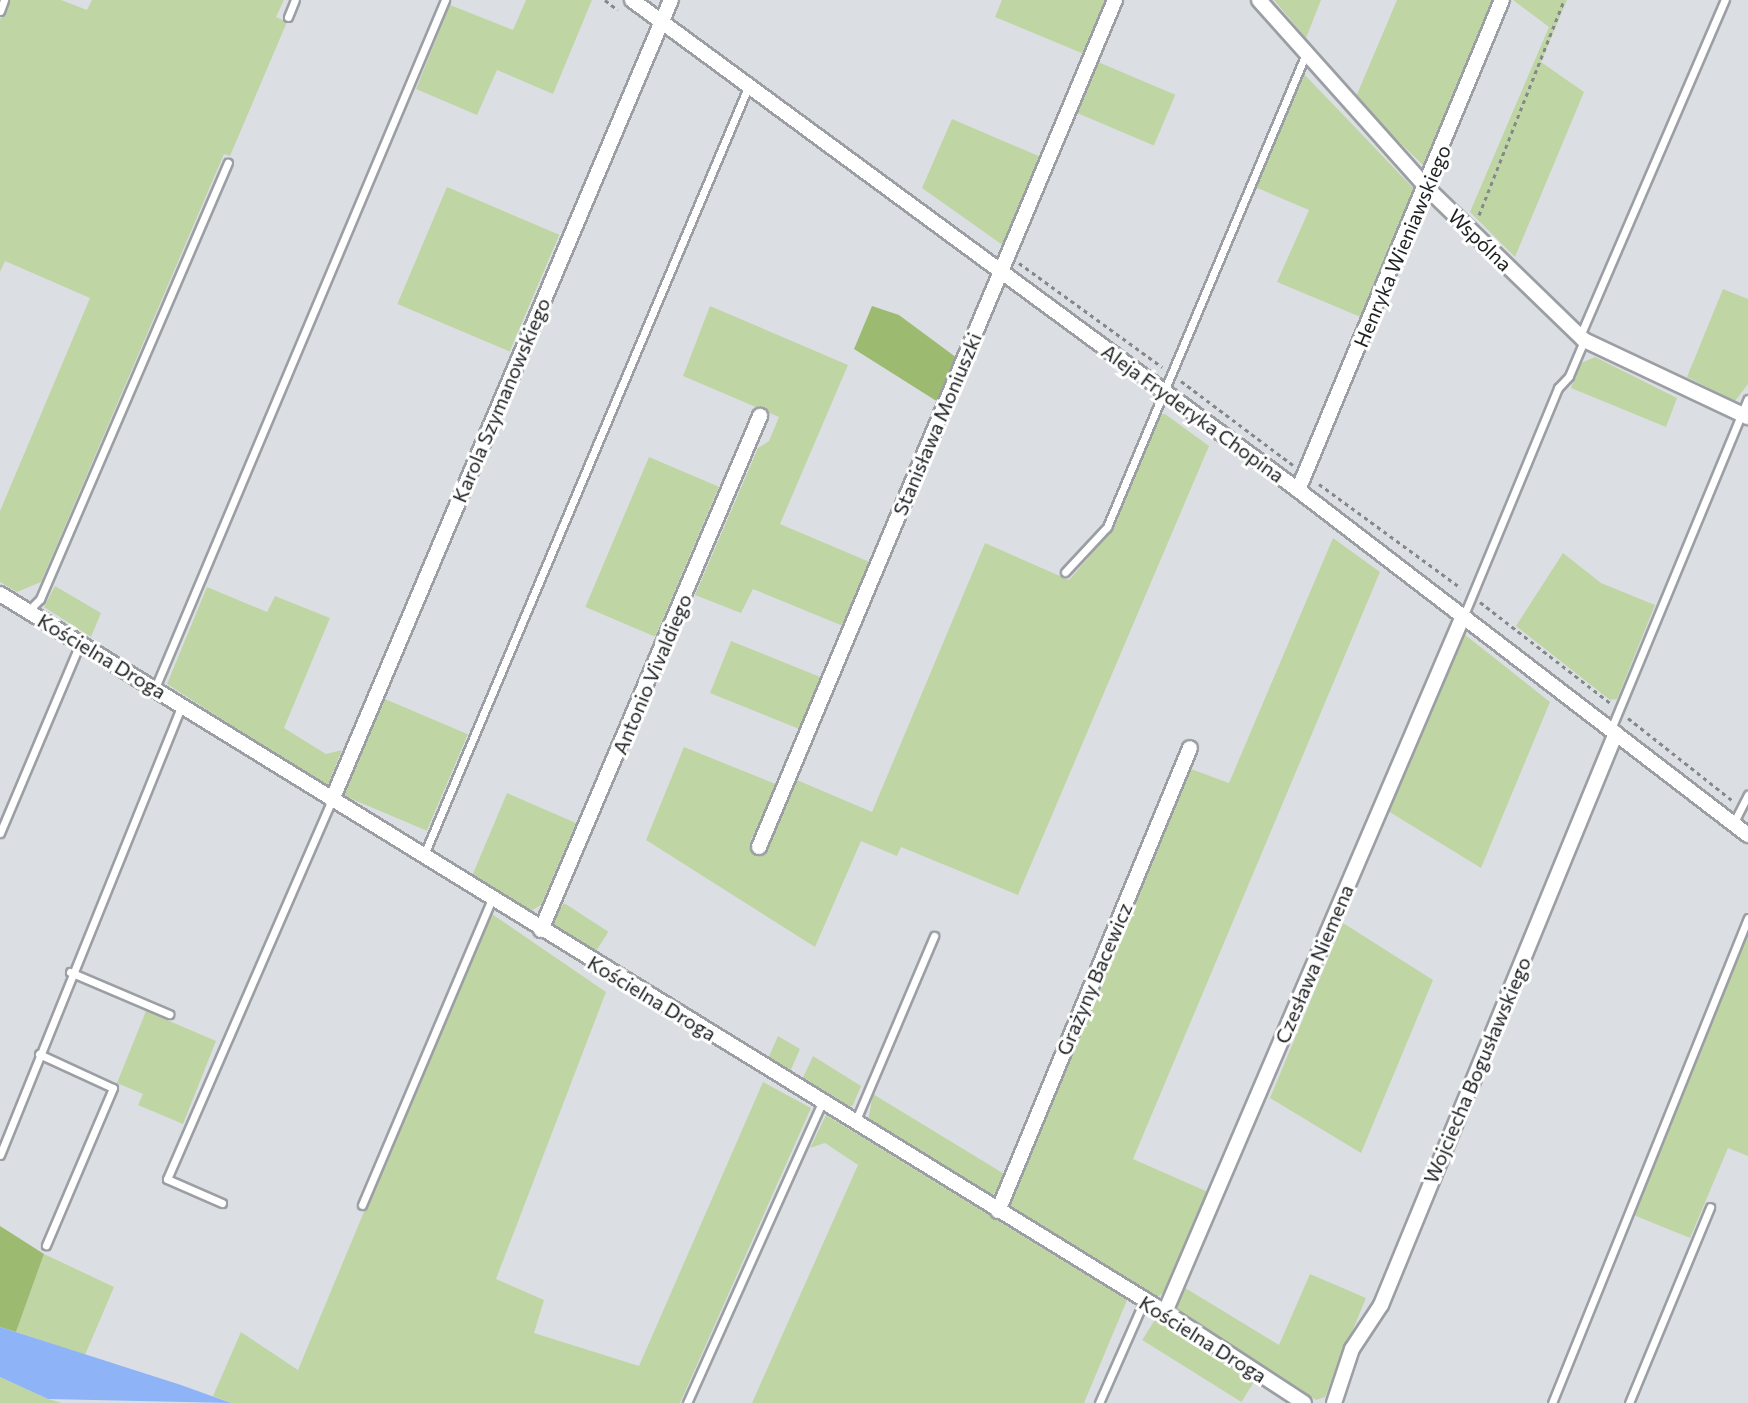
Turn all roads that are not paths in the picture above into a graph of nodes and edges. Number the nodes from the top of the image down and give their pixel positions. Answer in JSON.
{"nodes":[{"id":1,"x":4,"y":0,"type":"edge"},
{"id":2,"x":295,"y":0,"type":"edge"},
{"id":3,"x":445,"y":0,"type":"edge"},
{"id":4,"x":632,"y":0,"type":"edge"},
{"id":5,"x":671,"y":0,"type":"edge"},
{"id":6,"x":1115,"y":0,"type":"edge"},
{"id":7,"x":1259,"y":0,"type":"edge"},
{"id":8,"x":1502,"y":0,"type":"edge"},
{"id":9,"x":1725,"y":0,"type":"edge"},
{"id":10,"x":0,"y":11,"type":"edge"},
{"id":11,"x":288,"y":17,"type":"dead end"},
{"id":12,"x":662,"y":22,"type":"junction"},
{"id":13,"x":1305,"y":56,"type":"junction"},
{"id":14,"x":749,"y":85,"type":"junction"},
{"id":15,"x":228,"y":163,"type":"dead end"},
{"id":16,"x":1427,"y":188,"type":"junction"},
{"id":17,"x":1001,"y":273,"type":"junction"},
{"id":18,"x":1582,"y":338,"type":"junction"},
{"id":19,"x":1163,"y":391,"type":"junction"},
{"id":20,"x":1748,"y":399,"type":"edge"},
{"id":21,"x":760,"y":416,"type":"dead end"},
{"id":22,"x":1745,"y":416,"type":"edge"},
{"id":23,"x":1298,"y":490,"type":"junction"},
{"id":24,"x":1065,"y":572,"type":"dead end"},
{"id":25,"x":0,"y":594,"type":"edge"},
{"id":26,"x":28,"y":611,"type":"junction"},
{"id":27,"x":1463,"y":616,"type":"junction"},
{"id":28,"x":81,"y":642,"type":"junction"},
{"id":29,"x":155,"y":688,"type":"junction"},
{"id":30,"x":181,"y":704,"type":"junction"},
{"id":31,"x":1613,"y":731,"type":"junction"},
{"id":32,"x":1190,"y":748,"type":"dead end"},
{"id":33,"x":1748,"y":795,"type":"edge"},
{"id":34,"x":332,"y":800,"type":"junction"},
{"id":35,"x":1733,"y":824,"type":"junction"},
{"id":36,"x":0,"y":833,"type":"edge"},
{"id":37,"x":1748,"y":835,"type":"edge"},
{"id":38,"x":759,"y":847,"type":"dead end"},
{"id":39,"x":422,"y":858,"type":"junction"},
{"id":40,"x":492,"y":899,"type":"junction"},
{"id":41,"x":1748,"y":918,"type":"edge"},
{"id":42,"x":541,"y":930,"type":"junction"},
{"id":43,"x":934,"y":936,"type":"dead end"},
{"id":44,"x":70,"y":972,"type":"junction"},
{"id":45,"x":169,"y":1014,"type":"dead end"},
{"id":46,"x":39,"y":1054,"type":"junction"},
{"id":47,"x":822,"y":1102,"type":"junction"},
{"id":48,"x":855,"y":1122,"type":"junction"},
{"id":49,"x":0,"y":1155,"type":"edge"},
{"id":50,"x":222,"y":1203,"type":"dead end"},
{"id":51,"x":362,"y":1205,"type":"dead end"},
{"id":52,"x":1710,"y":1207,"type":"dead end"},
{"id":53,"x":998,"y":1211,"type":"junction"},
{"id":54,"x":46,"y":1245,"type":"dead end"},
{"id":55,"x":1144,"y":1301,"type":"junction"},
{"id":56,"x":1165,"y":1312,"type":"junction"},
{"id":57,"x":687,"y":1403,"type":"edge"},
{"id":58,"x":1099,"y":1403,"type":"edge"},
{"id":59,"x":1304,"y":1403,"type":"edge"},
{"id":60,"x":1334,"y":1403,"type":"edge"},
{"id":61,"x":1552,"y":1403,"type":"edge"},
{"id":62,"x":1629,"y":1403,"type":"edge"}],
"edges":[{"from":1,"to":10,"type":"lane"},
{"from":2,"to":11,"type":"lane"},
{"from":3,"to":29,"type":"lane"},
{"from":4,"to":12,"type":"street","name":"Aleja Fryderyka Chopina"},
{"from":5,"to":12,"type":"street","name":"Karola Szymanowskiego"},
{"from":6,"to":17,"type":"street","name":"Stanisława Moniuszki"},
{"from":7,"to":13,"type":"street","name":"Wspólna"},
{"from":8,"to":16,"type":"street","name":"Henryka Wieniawskiego"},
{"from":9,"to":18,"type":"lane"},
{"from":12,"to":14,"type":"street","name":"Aleja Fryderyka Chopina"},
{"from":12,"to":34,"type":"street","name":"Karola Szymanowskiego"},
{"from":13,"to":16,"type":"street","name":"Wspólna"},
{"from":13,"to":19,"type":"lane"},
{"from":14,"to":17,"type":"street","name":"Aleja Fryderyka Chopina"},
{"from":14,"to":39,"type":"lane"},
{"from":15,"to":26,"type":"lane"},
{"from":16,"to":18,"type":"street","name":"Wspólna"},
{"from":16,"to":23,"type":"street","name":"Henryka Wieniawskiego"},
{"from":17,"to":19,"type":"street","name":"Aleja Fryderyka Chopina"},
{"from":17,"to":38,"type":"street","name":"Stanisława Moniuszki"},
{"from":18,"to":22,"type":"street","name":"Wspólna"},
{"from":18,"to":27,"type":"lane"},
{"from":19,"to":23,"type":"street","name":"Aleja Fryderyka Chopina"},
{"from":19,"to":24,"type":"lane"},
{"from":20,"to":22,"type":"lane"},
{"from":21,"to":42,"type":"street","name":"Antonio Vivaldiego"},
{"from":22,"to":31,"type":"lane"},
{"from":23,"to":27,"type":"street","name":"Aleja Fryderyka Chopina"},
{"from":25,"to":26,"type":"street","name":"Kościelna Droga"},
{"from":26,"to":28,"type":"street","name":"Kościelna Droga"},
{"from":27,"to":31,"type":"street","name":"Aleja Fryderyka Chopina"},
{"from":27,"to":56,"type":"street","name":"Czesława Niemena"},
{"from":28,"to":29,"type":"street","name":"Kościelna Droga"},
{"from":28,"to":36,"type":"lane"},
{"from":29,"to":30,"type":"street","name":"Kościelna Droga"},
{"from":30,"to":34,"type":"street","name":"Kościelna Droga"},
{"from":30,"to":44,"type":"lane"},
{"from":31,"to":35,"type":"street","name":"Aleja Fryderyka Chopina"},
{"from":31,"to":60,"type":"street","name":"Wojciecha Bogusławskiego"},
{"from":32,"to":53,"type":"street","name":"Grażyny Bacewicz"},
{"from":33,"to":35,"type":"lane"},
{"from":34,"to":39,"type":"street","name":"Kościelna Droga"},
{"from":34,"to":50,"type":"lane"},
{"from":35,"to":37,"type":"street","name":"Aleja Fryderyka Chopina"},
{"from":39,"to":40,"type":"street","name":"Kościelna Droga"},
{"from":40,"to":42,"type":"street","name":"Kościelna Droga"},
{"from":40,"to":51,"type":"lane"},
{"from":41,"to":61,"type":"lane"},
{"from":42,"to":47,"type":"street","name":"Kościelna Droga"},
{"from":43,"to":48,"type":"lane"},
{"from":44,"to":45,"type":"lane"},
{"from":44,"to":46,"type":"lane"},
{"from":46,"to":49,"type":"lane"},
{"from":46,"to":54,"type":"lane"},
{"from":47,"to":48,"type":"street","name":"Kościelna Droga"},
{"from":47,"to":57,"type":"lane"},
{"from":48,"to":53,"type":"street","name":"Kościelna Droga"},
{"from":52,"to":62,"type":"lane"},
{"from":53,"to":55,"type":"street","name":"Kościelna Droga"},
{"from":55,"to":56,"type":"street","name":"Kościelna Droga"},
{"from":55,"to":58,"type":"lane"},
{"from":56,"to":59,"type":"street","name":"Kościelna Droga"}]}
